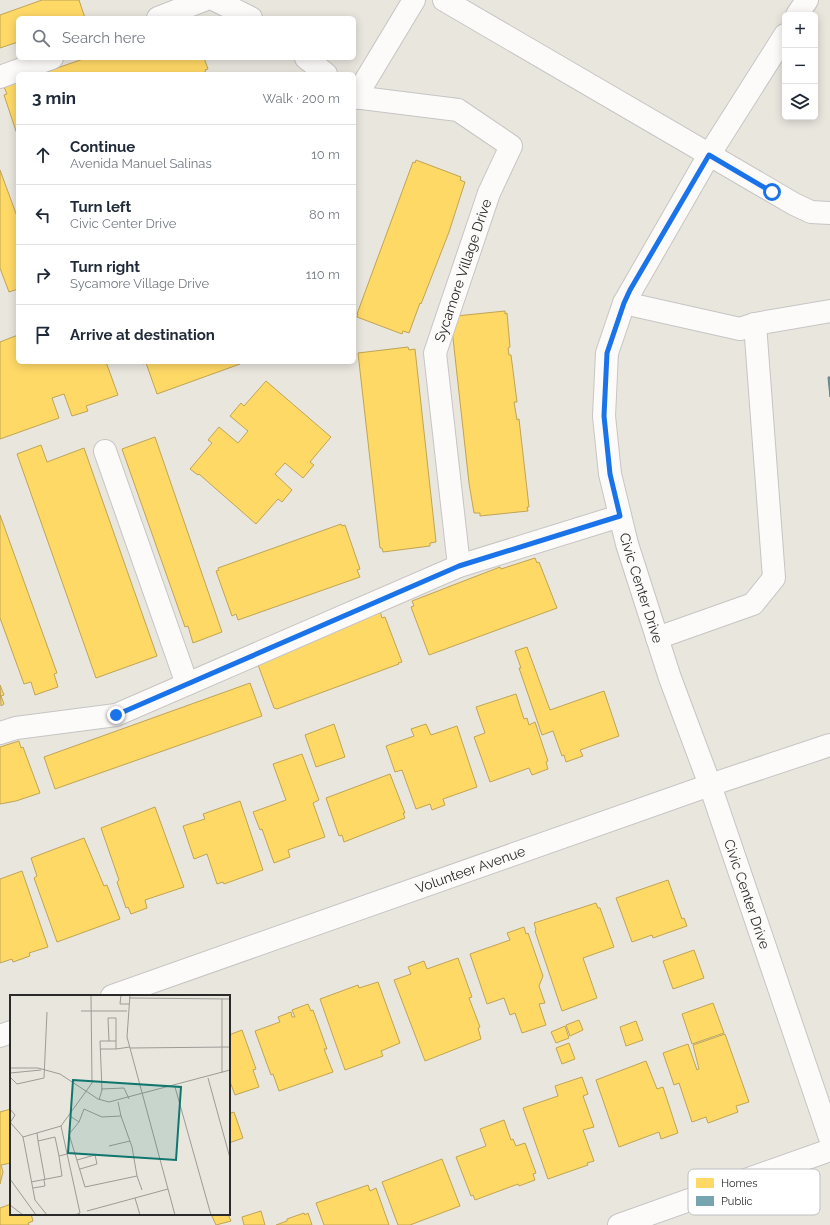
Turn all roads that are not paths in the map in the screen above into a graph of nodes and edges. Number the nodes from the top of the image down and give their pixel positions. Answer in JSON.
{"nodes":[{"id":1,"x":204,"y":0,"type":"edge"},
{"id":2,"x":215,"y":0,"type":"edge"},
{"id":3,"x":414,"y":0,"type":"edge"},
{"id":4,"x":444,"y":0,"type":"edge"},
{"id":5,"x":807,"y":0,"type":"edge"},
{"id":6,"x":799,"y":12,"type":"edge"},
{"id":7,"x":163,"y":16,"type":"edge"},
{"id":8,"x":247,"y":16,"type":"edge"},
{"id":9,"x":782,"y":40,"type":"edge"},
{"id":10,"x":47,"y":60,"type":"edge"},
{"id":11,"x":308,"y":60,"type":"edge"},
{"id":12,"x":324,"y":72,"type":"edge"},
{"id":13,"x":0,"y":77,"type":"edge"},
{"id":14,"x":356,"y":95,"type":"edge"},
{"id":15,"x":356,"y":98,"type":"edge"},
{"id":16,"x":709,"y":155,"type":"junction"},
{"id":17,"x":830,"y":213,"type":"edge"},
{"id":18,"x":624,"y":303,"type":"junction"},
{"id":19,"x":830,"y":312,"type":"edge"},
{"id":20,"x":755,"y":324,"type":"junction"},
{"id":21,"x":105,"y":451,"type":"dead end"},
{"id":22,"x":620,"y":516,"type":"junction"},
{"id":23,"x":459,"y":566,"type":"junction"},
{"id":24,"x":657,"y":638,"type":"junction"},
{"id":25,"x":187,"y":684,"type":"junction"},
{"id":26,"x":0,"y":733,"type":"edge"},
{"id":27,"x":830,"y":745,"type":"edge"},
{"id":28,"x":710,"y":784,"type":"junction"},
{"id":29,"x":115,"y":995,"type":"edge"},
{"id":30,"x":10,"y":1032,"type":"edge"},
{"id":31,"x":0,"y":1036,"type":"edge"},
{"id":32,"x":830,"y":1138,"type":"edge"},
{"id":33,"x":830,"y":1150,"type":"edge"},
{"id":34,"x":776,"y":1169,"type":"edge"},
{"id":35,"x":688,"y":1200,"type":"edge"},
{"id":36,"x":618,"y":1225,"type":"edge"}],
"edges":[{"from":1,"to":7,"type":"street"},
{"from":2,"to":8,"type":"street"},
{"from":3,"to":14,"type":"street","name":"Sycamore Village Drive"},
{"from":4,"to":16,"type":"street"},
{"from":5,"to":6,"type":"street"},
{"from":9,"to":16,"type":"street","name":"Civic Center Drive"},
{"from":10,"to":13,"type":"street"},
{"from":11,"to":12,"type":"street"},
{"from":15,"to":23,"type":"street","name":"Sycamore Village Drive"},
{"from":16,"to":17,"type":"street"},
{"from":16,"to":18,"type":"street","name":"Civic Center Drive"},
{"from":18,"to":20,"type":"street"},
{"from":18,"to":22,"type":"street","name":"Civic Center Drive"},
{"from":19,"to":20,"type":"street"},
{"from":20,"to":24,"type":"street"},
{"from":21,"to":25,"type":"street"},
{"from":22,"to":23,"type":"street"},
{"from":22,"to":24,"type":"street","name":"Civic Center Drive"},
{"from":23,"to":25,"type":"street"},
{"from":24,"to":28,"type":"street","name":"Civic Center Drive"},
{"from":25,"to":26,"type":"street"},
{"from":27,"to":28,"type":"street","name":"Volunteer Avenue"},
{"from":28,"to":29,"type":"street","name":"Volunteer Avenue"},
{"from":28,"to":32,"type":"street","name":"Civic Center Drive"},
{"from":30,"to":31,"type":"street"},
{"from":33,"to":34,"type":"street"},
{"from":35,"to":36,"type":"street"}]}
